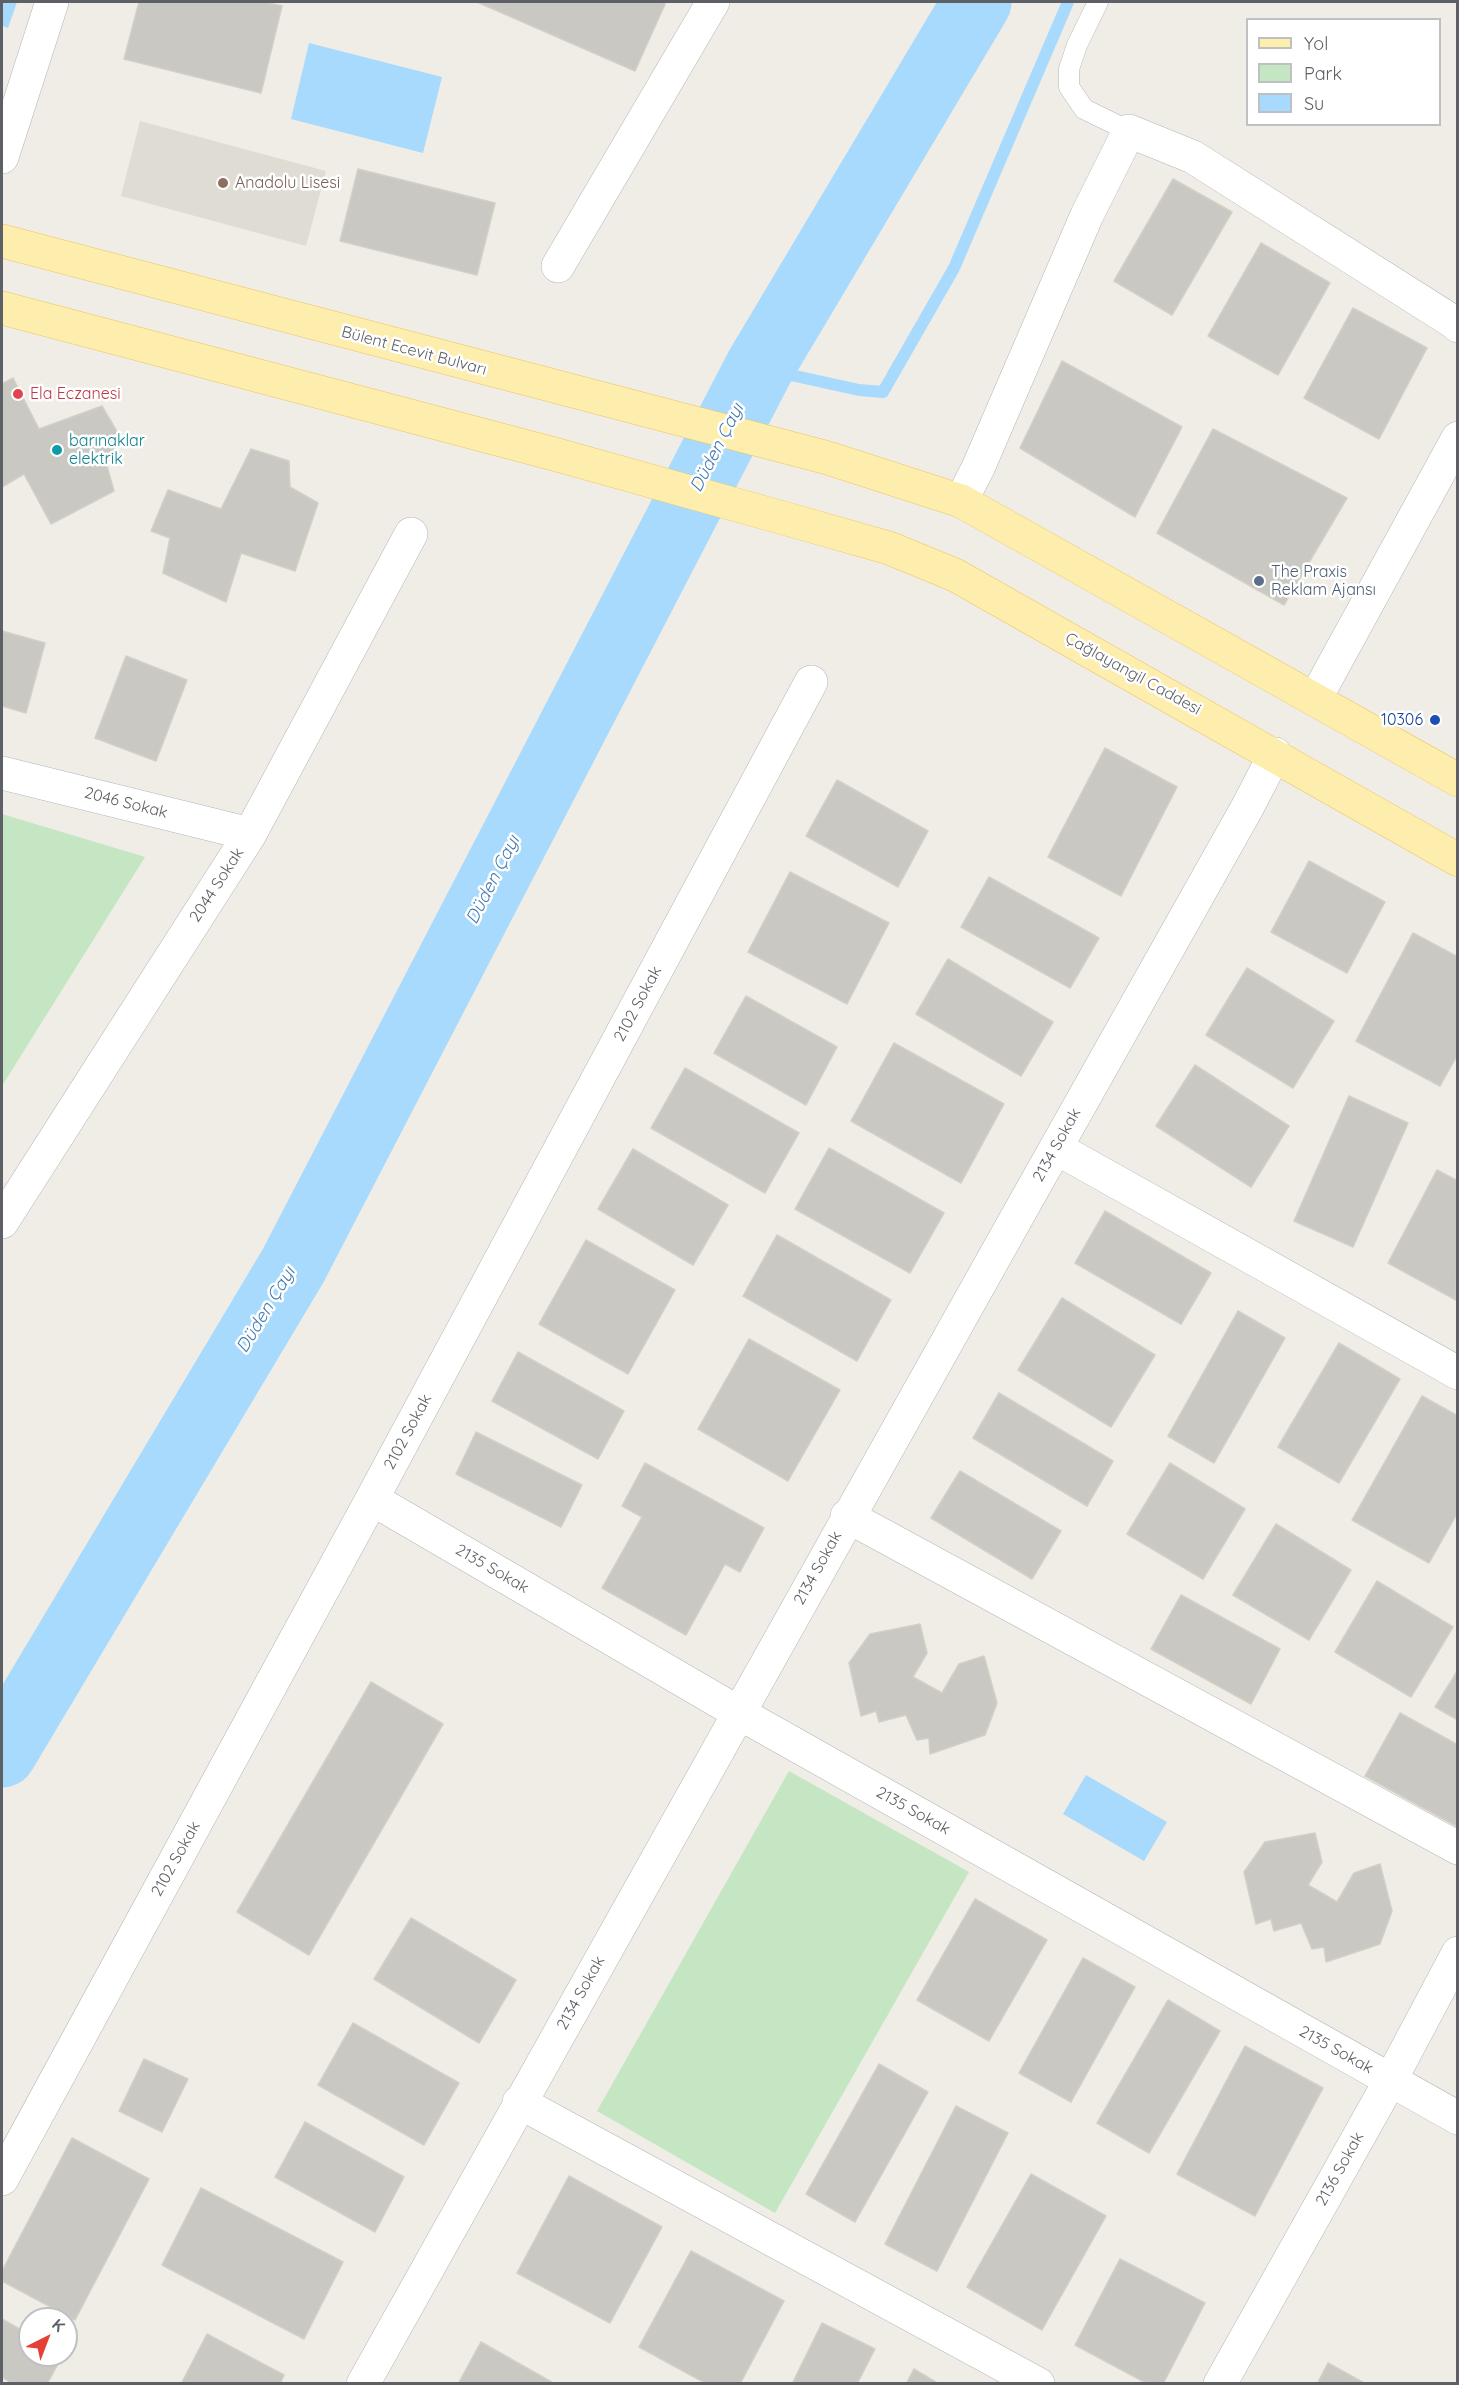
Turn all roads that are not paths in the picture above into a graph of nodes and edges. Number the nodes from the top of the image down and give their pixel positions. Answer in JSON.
{"nodes":[{"id":1,"x":52,"y":2,"type":"edge"},
{"id":2,"x":713,"y":2,"type":"edge"},
{"id":3,"x":1098,"y":2,"type":"edge"},
{"id":4,"x":1129,"y":131,"type":"junction"},
{"id":5,"x":2,"y":158,"type":"edge"},
{"id":6,"x":2,"y":241,"type":"edge"},
{"id":7,"x":558,"y":266,"type":"dead end"},
{"id":8,"x":2,"y":308,"type":"edge"},
{"id":9,"x":1458,"y":326,"type":"edge"},
{"id":10,"x":1458,"y":438,"type":"edge"},
{"id":11,"x":961,"y":501,"type":"junction"},
{"id":12,"x":411,"y":534,"type":"dead end"},
{"id":13,"x":811,"y":682,"type":"dead end"},
{"id":14,"x":1316,"y":699,"type":"junction"},
{"id":15,"x":1275,"y":754,"type":"junction"},
{"id":16,"x":2,"y":773,"type":"edge"},
{"id":17,"x":1458,"y":780,"type":"edge"},
{"id":18,"x":250,"y":834,"type":"junction"},
{"id":19,"x":1458,"y":860,"type":"edge"},
{"id":20,"x":1056,"y":1148,"type":"junction"},
{"id":21,"x":2,"y":1222,"type":"edge"},
{"id":22,"x":1458,"y":1373,"type":"edge"},
{"id":23,"x":372,"y":1499,"type":"junction"},
{"id":24,"x":847,"y":1516,"type":"junction"},
{"id":25,"x":739,"y":1713,"type":"junction"},
{"id":26,"x":1458,"y":1848,"type":"edge"},
{"id":27,"x":1458,"y":1953,"type":"edge"},
{"id":28,"x":1390,"y":2080,"type":"junction"},
{"id":29,"x":519,"y":2103,"type":"junction"},
{"id":30,"x":1458,"y":2118,"type":"edge"},
{"id":31,"x":2,"y":2179,"type":"edge"},
{"id":32,"x":363,"y":2384,"type":"edge"},
{"id":33,"x":1038,"y":2384,"type":"edge"},
{"id":34,"x":1220,"y":2384,"type":"edge"}],
"edges":[{"from":1,"to":5,"type":"street"},
{"from":2,"to":7,"type":"street"},
{"from":3,"to":4,"type":"lane"},
{"from":4,"to":9,"type":"street"},
{"from":4,"to":11,"type":"street"},
{"from":6,"to":11,"type":"main road","name":"Bülent Ecevit Bulvarı"},
{"from":8,"to":15,"type":"main road","name":"Çağlayangil Caddesi"},
{"from":10,"to":14,"type":"street"},
{"from":11,"to":14,"type":"main road"},
{"from":12,"to":18,"type":"street","name":"2044 Sokak"},
{"from":13,"to":23,"type":"street","name":"2102 Sokak"},
{"from":14,"to":17,"type":"main road"},
{"from":15,"to":19,"type":"main road","name":"Çağlayangil Caddesi"},
{"from":15,"to":20,"type":"street","name":"2134 Sokak"},
{"from":16,"to":18,"type":"street","name":"2046 Sokak"},
{"from":18,"to":21,"type":"street","name":"2044 Sokak"},
{"from":20,"to":22,"type":"street"},
{"from":20,"to":24,"type":"street","name":"2134 Sokak"},
{"from":23,"to":25,"type":"street","name":"2135 Sokak"},
{"from":23,"to":31,"type":"street","name":"2102 Sokak"},
{"from":24,"to":25,"type":"street","name":"2134 Sokak"},
{"from":24,"to":26,"type":"street"},
{"from":25,"to":28,"type":"street","name":"2135 Sokak"},
{"from":25,"to":29,"type":"street","name":"2134 Sokak"},
{"from":27,"to":28,"type":"street","name":"2136 Sokak"},
{"from":28,"to":30,"type":"street","name":"2135 Sokak"},
{"from":28,"to":34,"type":"street","name":"2136 Sokak"},
{"from":29,"to":32,"type":"street","name":"2134 Sokak"},
{"from":29,"to":33,"type":"street"}]}
